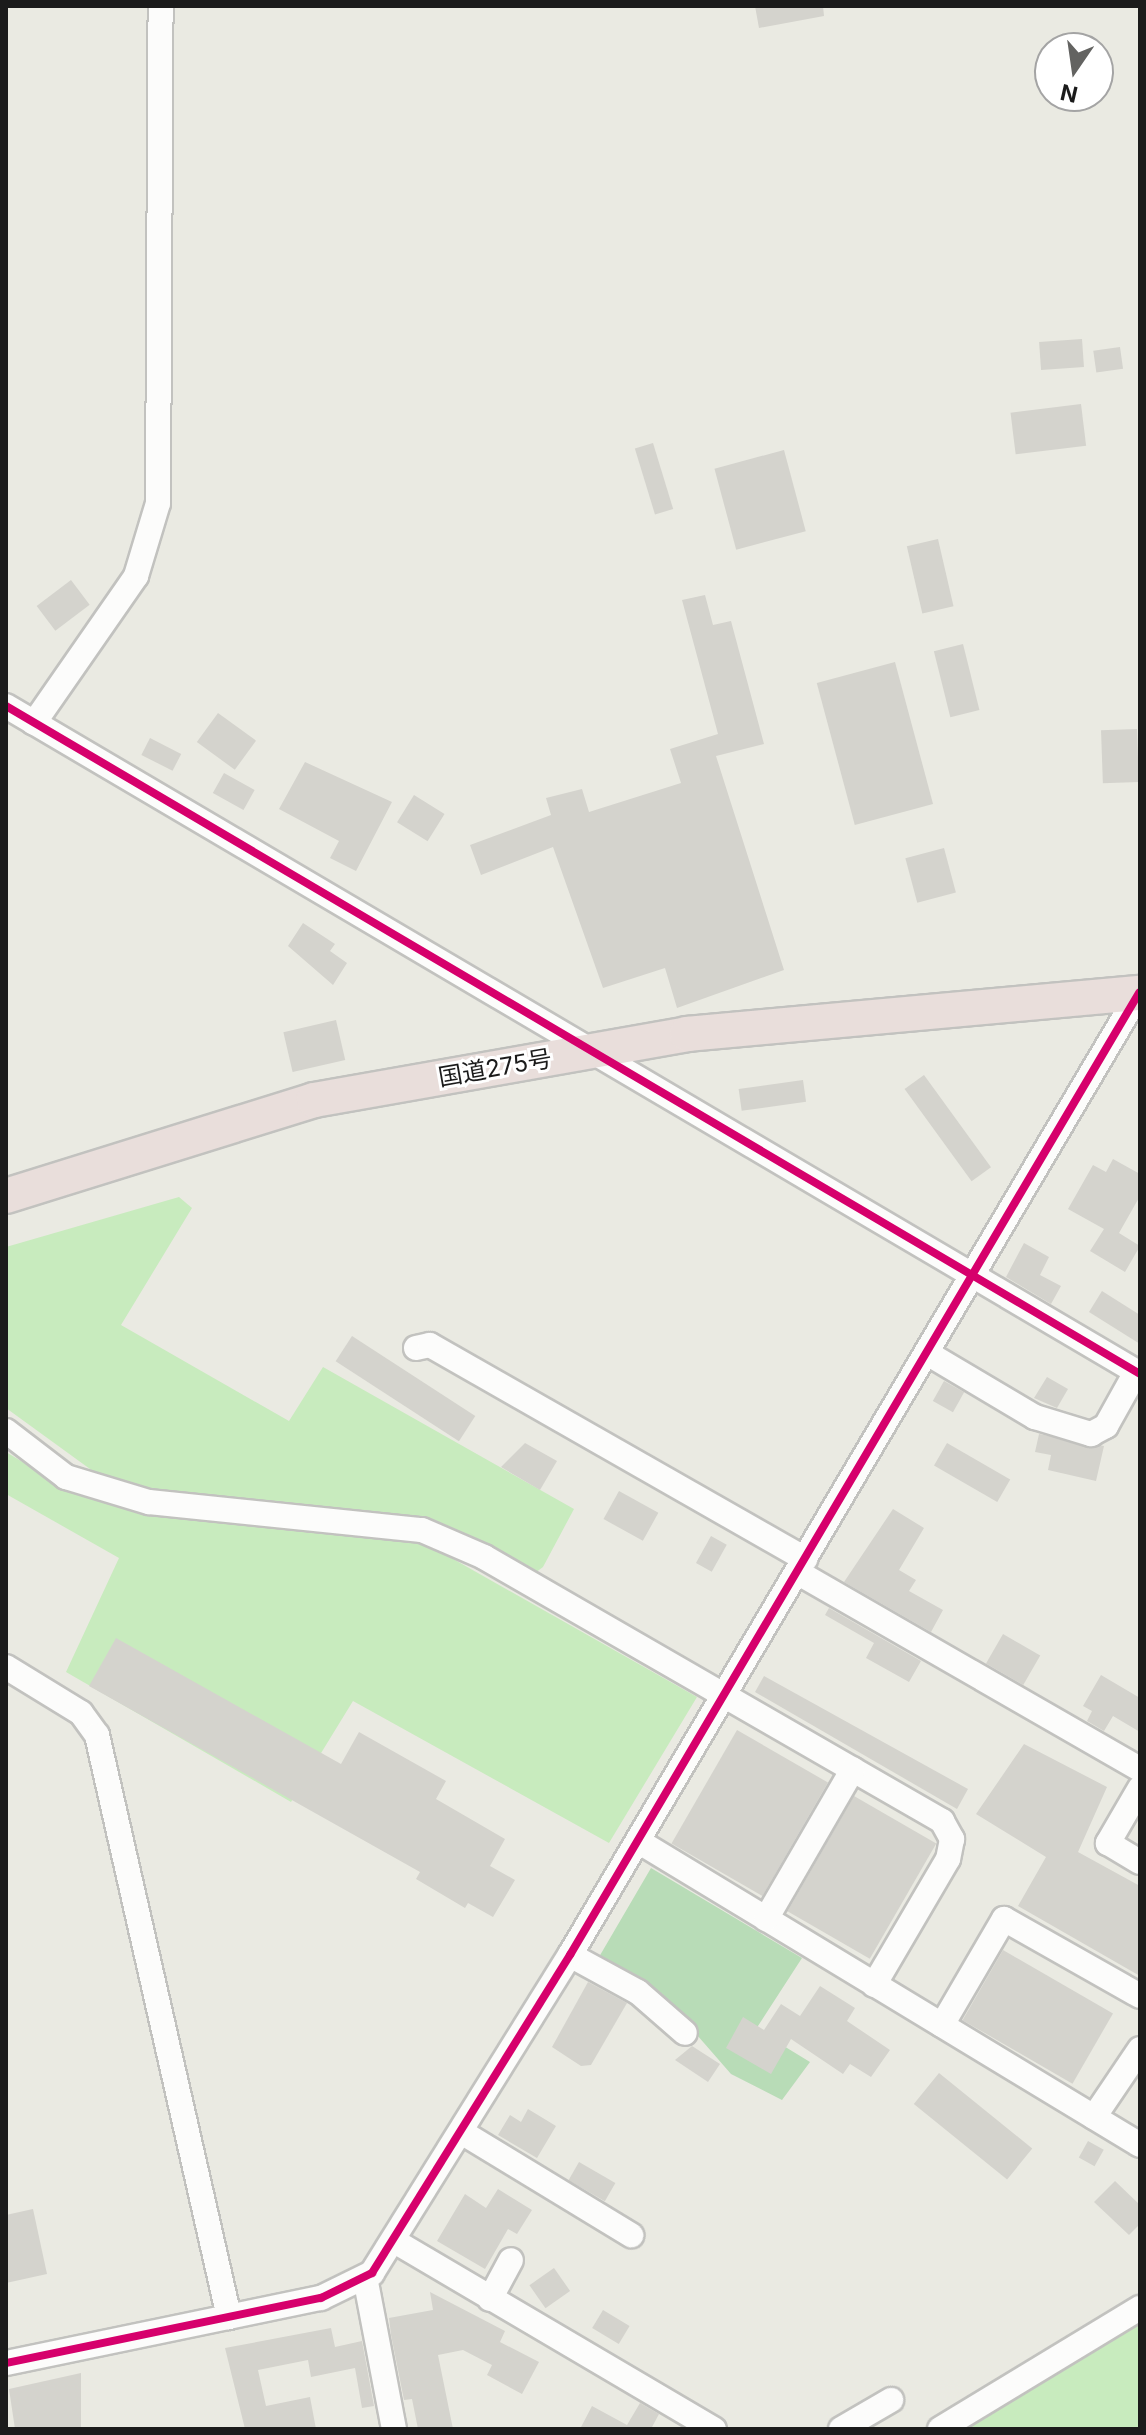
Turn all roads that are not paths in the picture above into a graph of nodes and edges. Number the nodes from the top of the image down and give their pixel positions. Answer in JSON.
{"nodes":[{"id":1,"x":161,"y":6,"type":"edge"},
{"id":2,"x":6,"y":706,"type":"edge"},
{"id":3,"x":34,"y":723,"type":"junction"},
{"id":4,"x":1139,"y":993,"type":"edge"},
{"id":5,"x":586,"y":1052,"type":"junction"},
{"id":6,"x":6,"y":1196,"type":"edge"},
{"id":7,"x":972,"y":1276,"type":"junction"},
{"id":8,"x":416,"y":1348,"type":"dead end"},
{"id":9,"x":927,"y":1353,"type":"junction"},
{"id":10,"x":1138,"y":1373,"type":"edge"},
{"id":11,"x":6,"y":1431,"type":"edge"},
{"id":12,"x":801,"y":1566,"type":"junction"},
{"id":13,"x":6,"y":1667,"type":"edge"},
{"id":14,"x":725,"y":1694,"type":"junction"},
{"id":15,"x":853,"y":1769,"type":"junction"},
{"id":16,"x":1140,"y":1769,"type":"edge"},
{"id":17,"x":1140,"y":1788,"type":"edge"},
{"id":18,"x":638,"y":1841,"type":"junction"},
{"id":19,"x":1140,"y":1862,"type":"edge"},
{"id":20,"x":766,"y":1919,"type":"junction"},
{"id":21,"x":570,"y":1955,"type":"junction"},
{"id":22,"x":874,"y":1985,"type":"junction"},
{"id":23,"x":1140,"y":1996,"type":"edge"},
{"id":24,"x":942,"y":2025,"type":"junction"},
{"id":25,"x":685,"y":2033,"type":"dead end"},
{"id":26,"x":1140,"y":2049,"type":"edge"},
{"id":27,"x":1094,"y":2117,"type":"junction"},
{"id":28,"x":463,"y":2133,"type":"junction"},
{"id":29,"x":1140,"y":2145,"type":"edge"},
{"id":30,"x":631,"y":2235,"type":"dead end"},
{"id":31,"x":396,"y":2242,"type":"junction"},
{"id":32,"x":511,"y":2260,"type":"dead end"},
{"id":33,"x":365,"y":2277,"type":"junction"},
{"id":34,"x":490,"y":2299,"type":"junction"},
{"id":35,"x":1140,"y":2308,"type":"edge"},
{"id":36,"x":229,"y":2317,"type":"junction"},
{"id":37,"x":6,"y":2363,"type":"edge"},
{"id":38,"x":891,"y":2400,"type":"dead end"},
{"id":39,"x":394,"y":2429,"type":"edge"},
{"id":40,"x":714,"y":2429,"type":"edge"},
{"id":41,"x":841,"y":2429,"type":"edge"},
{"id":42,"x":940,"y":2429,"type":"edge"}],
"edges":[{"from":1,"to":3,"type":"street"},
{"from":2,"to":3,"type":"street"},
{"from":3,"to":5,"type":"street"},
{"from":4,"to":5,"type":"highway","name":"国道275号"},
{"from":4,"to":7,"type":"street"},
{"from":5,"to":6,"type":"highway","name":"国道275号"},
{"from":5,"to":7,"type":"street"},
{"from":7,"to":9,"type":"street"},
{"from":7,"to":10,"type":"street"},
{"from":8,"to":12,"type":"street"},
{"from":9,"to":10,"type":"street"},
{"from":9,"to":12,"type":"street"},
{"from":11,"to":14,"type":"street"},
{"from":12,"to":14,"type":"street"},
{"from":12,"to":16,"type":"street"},
{"from":13,"to":36,"type":"street"},
{"from":14,"to":15,"type":"street"},
{"from":14,"to":18,"type":"street"},
{"from":15,"to":20,"type":"street"},
{"from":15,"to":22,"type":"street"},
{"from":17,"to":19,"type":"street"},
{"from":18,"to":20,"type":"street"},
{"from":18,"to":21,"type":"street"},
{"from":20,"to":22,"type":"street"},
{"from":21,"to":25,"type":"street"},
{"from":21,"to":28,"type":"street"},
{"from":22,"to":24,"type":"street"},
{"from":23,"to":24,"type":"street"},
{"from":24,"to":27,"type":"street"},
{"from":26,"to":27,"type":"street"},
{"from":27,"to":29,"type":"street"},
{"from":28,"to":30,"type":"street"},
{"from":28,"to":31,"type":"street"},
{"from":31,"to":33,"type":"street"},
{"from":31,"to":34,"type":"street"},
{"from":32,"to":34,"type":"street"},
{"from":33,"to":36,"type":"street"},
{"from":33,"to":39,"type":"street"},
{"from":34,"to":40,"type":"street"},
{"from":35,"to":42,"type":"street"},
{"from":36,"to":37,"type":"street"},
{"from":38,"to":41,"type":"street"}]}
